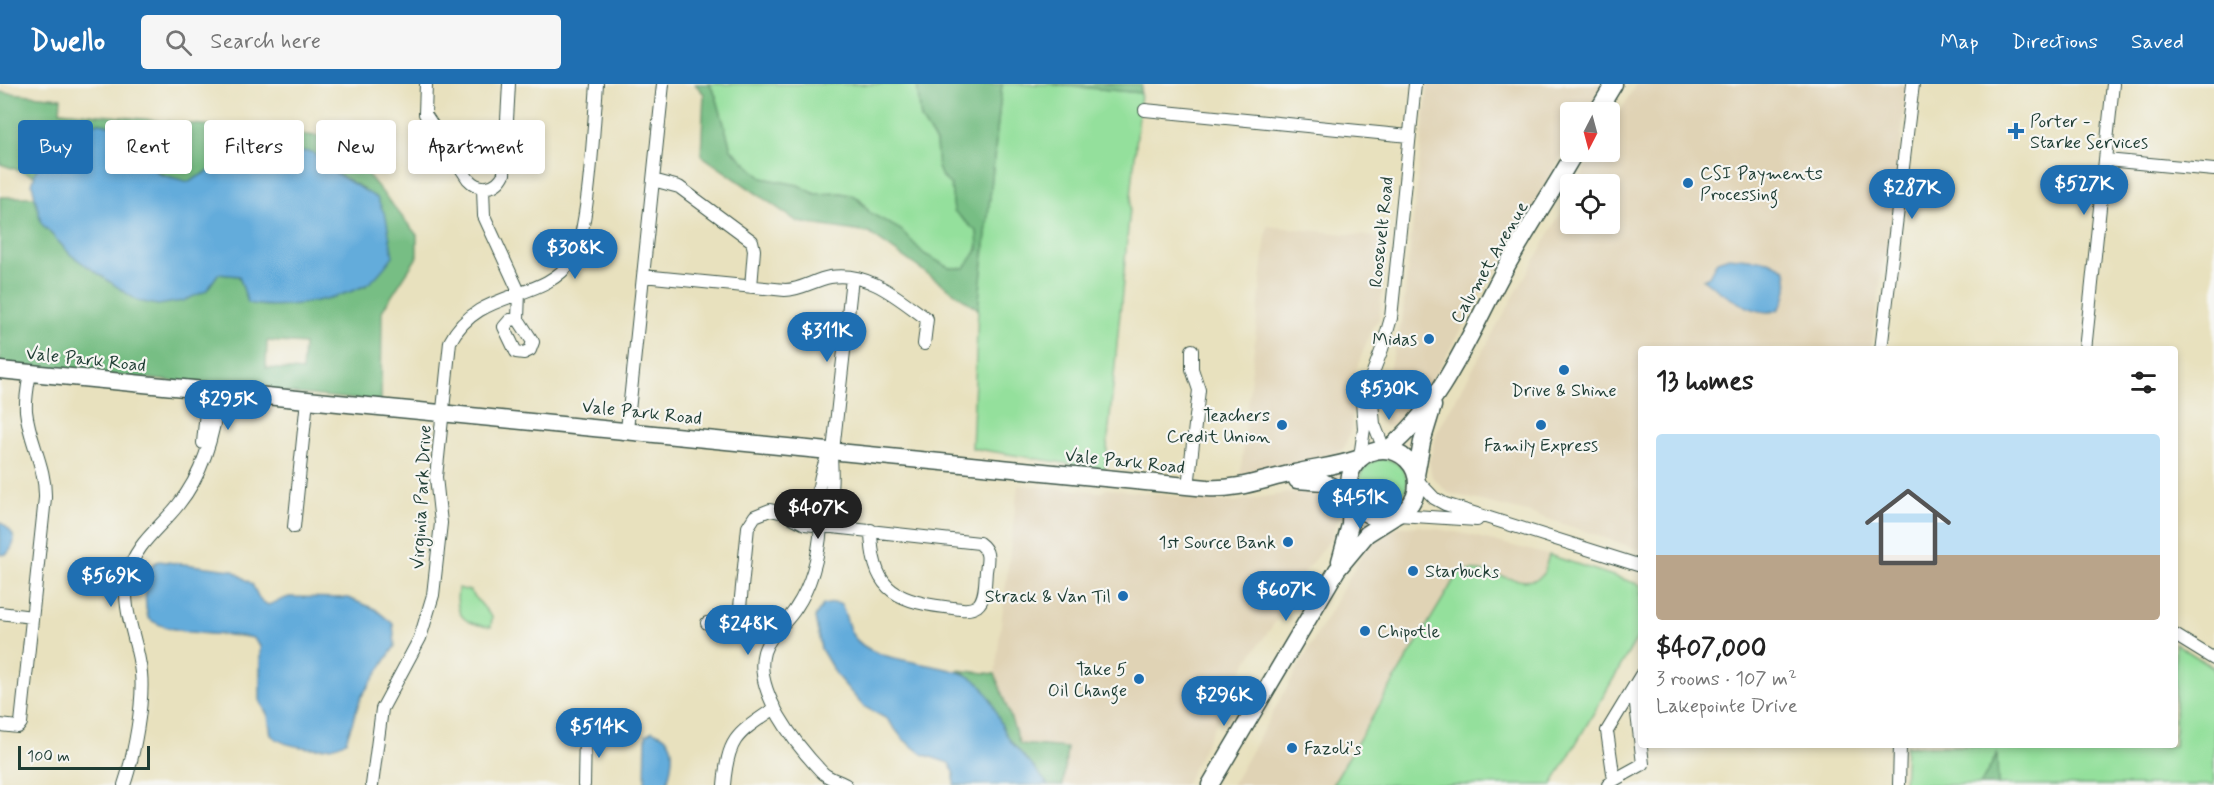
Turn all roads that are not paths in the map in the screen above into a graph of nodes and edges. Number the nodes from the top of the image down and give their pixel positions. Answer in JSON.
{"nodes":[{"id":1,"x":426,"y":84,"type":"edge"},
{"id":2,"x":509,"y":84,"type":"edge"},
{"id":3,"x":597,"y":84,"type":"edge"},
{"id":4,"x":663,"y":84,"type":"edge"},
{"id":5,"x":1415,"y":84,"type":"edge"},
{"id":6,"x":1614,"y":84,"type":"edge"},
{"id":7,"x":1912,"y":84,"type":"edge"},
{"id":8,"x":2113,"y":84,"type":"edge"},
{"id":9,"x":1603,"y":102,"type":"edge"},
{"id":10,"x":1145,"y":110,"type":"dead end"},
{"id":11,"x":1409,"y":136,"type":"junction"},
{"id":12,"x":2106,"y":160,"type":"junction"},
{"id":13,"x":1569,"y":162,"type":"edge"},
{"id":14,"x":2214,"y":170,"type":"edge"},
{"id":15,"x":653,"y":180,"type":"junction"},
{"id":16,"x":483,"y":188,"type":"junction"},
{"id":17,"x":643,"y":276,"type":"junction"},
{"id":18,"x":852,"y":278,"type":"junction"},
{"id":19,"x":751,"y":287,"type":"junction"},
{"id":20,"x":519,"y":292,"type":"junction"},
{"id":21,"x":518,"y":319,"type":"dead end"},
{"id":22,"x":924,"y":344,"type":"dead end"},
{"id":23,"x":1881,"y":346,"type":"edge"},
{"id":24,"x":2085,"y":346,"type":"edge"},
{"id":25,"x":1192,"y":350,"type":"dead end"},
{"id":26,"x":0,"y":370,"type":"edge"},
{"id":27,"x":30,"y":373,"type":"junction"},
{"id":28,"x":1370,"y":381,"type":"junction"},
{"id":29,"x":214,"y":391,"type":"junction"},
{"id":30,"x":1438,"y":391,"type":"junction"},
{"id":31,"x":307,"y":400,"type":"junction"},
{"id":32,"x":442,"y":414,"type":"junction"},
{"id":33,"x":627,"y":430,"type":"junction"},
{"id":34,"x":1386,"y":449,"type":"junction"},
{"id":35,"x":832,"y":451,"type":"junction"},
{"id":36,"x":1359,"y":458,"type":"junction"},
{"id":37,"x":1278,"y":477,"type":"junction"},
{"id":38,"x":1417,"y":477,"type":"junction"},
{"id":39,"x":1188,"y":487,"type":"junction"},
{"id":40,"x":1351,"y":497,"type":"junction"},
{"id":41,"x":1396,"y":516,"type":"junction"},
{"id":42,"x":1496,"y":522,"type":"junction"},
{"id":43,"x":821,"y":526,"type":"junction"},
{"id":44,"x":294,"y":528,"type":"dead end"},
{"id":45,"x":871,"y":530,"type":"junction"},
{"id":46,"x":1638,"y":565,"type":"edge"},
{"id":47,"x":1337,"y":570,"type":"junction"},
{"id":48,"x":0,"y":613,"type":"edge"},
{"id":49,"x":32,"y":617,"type":"junction"},
{"id":50,"x":708,"y":623,"type":"dead end"},
{"id":51,"x":738,"y":627,"type":"junction"},
{"id":52,"x":775,"y":634,"type":"junction"},
{"id":53,"x":2178,"y":637,"type":"edge"},
{"id":54,"x":2214,"y":660,"type":"edge"},
{"id":55,"x":1638,"y":681,"type":"edge"},
{"id":56,"x":1634,"y":688,"type":"junction"},
{"id":57,"x":775,"y":708,"type":"junction"},
{"id":58,"x":1638,"y":722,"type":"edge"},
{"id":59,"x":0,"y":725,"type":"edge"},
{"id":60,"x":585,"y":733,"type":"dead end"},
{"id":61,"x":1641,"y":748,"type":"edge"},
{"id":62,"x":1900,"y":748,"type":"edge"},
{"id":63,"x":823,"y":779,"type":"edge"},
{"id":64,"x":1611,"y":783,"type":"edge"},
{"id":65,"x":124,"y":785,"type":"edge"},
{"id":66,"x":372,"y":785,"type":"edge"},
{"id":67,"x":584,"y":785,"type":"edge"},
{"id":68,"x":724,"y":785,"type":"edge"},
{"id":69,"x":846,"y":785,"type":"edge"},
{"id":70,"x":1210,"y":785,"type":"edge"},
{"id":71,"x":1899,"y":785,"type":"edge"}],
"edges":[{"from":1,"to":16,"type":"street"},
{"from":2,"to":16,"type":"street"},
{"from":3,"to":20,"type":"street","name":"Virginia Park Drive"},
{"from":4,"to":15,"type":"street"},
{"from":5,"to":11,"type":"street","name":"Roosevelt Road"},
{"from":6,"to":9,"type":"main road"},
{"from":7,"to":23,"type":"street"},
{"from":8,"to":12,"type":"street"},
{"from":10,"to":11,"type":"street"},
{"from":11,"to":28,"type":"street","name":"Roosevelt Road"},
{"from":12,"to":14,"type":"street"},
{"from":12,"to":24,"type":"street"},
{"from":13,"to":30,"type":"main road","name":"Calumet Avenue"},
{"from":15,"to":17,"type":"street"},
{"from":15,"to":19,"type":"street"},
{"from":16,"to":20,"type":"street"},
{"from":17,"to":19,"type":"street"},
{"from":17,"to":33,"type":"street"},
{"from":18,"to":19,"type":"street"},
{"from":18,"to":22,"type":"street"},
{"from":18,"to":35,"type":"street"},
{"from":20,"to":21,"type":"street"},
{"from":20,"to":32,"type":"street","name":"Virginia Park Drive"},
{"from":25,"to":39,"type":"street"},
{"from":26,"to":27,"type":"main road","name":"Vale Park Road"},
{"from":27,"to":29,"type":"main road","name":"Vale Park Road"},
{"from":27,"to":49,"type":"street"},
{"from":28,"to":34,"type":"street","name":"Roosevelt Road"},
{"from":28,"to":36,"type":"street","name":"Roosevelt Road"},
{"from":29,"to":31,"type":"main road","name":"Vale Park Road"},
{"from":29,"to":65,"type":"street"},
{"from":30,"to":34,"type":"main road","name":"Calumet Avenue"},
{"from":30,"to":38,"type":"main road","name":"Calumet Avenue"},
{"from":31,"to":32,"type":"main road","name":"Vale Park Road"},
{"from":31,"to":44,"type":"street"},
{"from":32,"to":33,"type":"main road","name":"Vale Park Road"},
{"from":32,"to":66,"type":"street","name":"Virginia Park Drive"},
{"from":33,"to":35,"type":"main road","name":"Vale Park Road"},
{"from":34,"to":36,"type":"main road"},
{"from":34,"to":38,"type":"main road"},
{"from":35,"to":39,"type":"main road","name":"Vale Park Road"},
{"from":35,"to":43,"type":"street"},
{"from":36,"to":37,"type":"main road","name":"Vale Park Road"},
{"from":36,"to":40,"type":"main road"},
{"from":37,"to":39,"type":"main road","name":"Vale Park Road"},
{"from":37,"to":40,"type":"main road","name":"Vale Park Road"},
{"from":38,"to":41,"type":"main road"},
{"from":38,"to":42,"type":"street"},
{"from":40,"to":41,"type":"main road"},
{"from":40,"to":47,"type":"main road"},
{"from":41,"to":42,"type":"street"},
{"from":41,"to":47,"type":"main road"},
{"from":42,"to":46,"type":"street"},
{"from":43,"to":45,"type":"street"},
{"from":43,"to":51,"type":"street"},
{"from":43,"to":52,"type":"street"},
{"from":45,"to":45,"type":"street"},
{"from":47,"to":70,"type":"main road"},
{"from":48,"to":49,"type":"street"},
{"from":49,"to":59,"type":"street"},
{"from":50,"to":51,"type":"street"},
{"from":51,"to":52,"type":"street"},
{"from":52,"to":57,"type":"street"},
{"from":53,"to":54,"type":"street"},
{"from":55,"to":56,"type":"street"},
{"from":56,"to":58,"type":"street"},
{"from":56,"to":64,"type":"street"},
{"from":57,"to":63,"type":"street"},
{"from":57,"to":68,"type":"street"},
{"from":60,"to":67,"type":"street"},
{"from":61,"to":64,"type":"street"},
{"from":62,"to":71,"type":"street"},
{"from":63,"to":69,"type":"street"}]}
